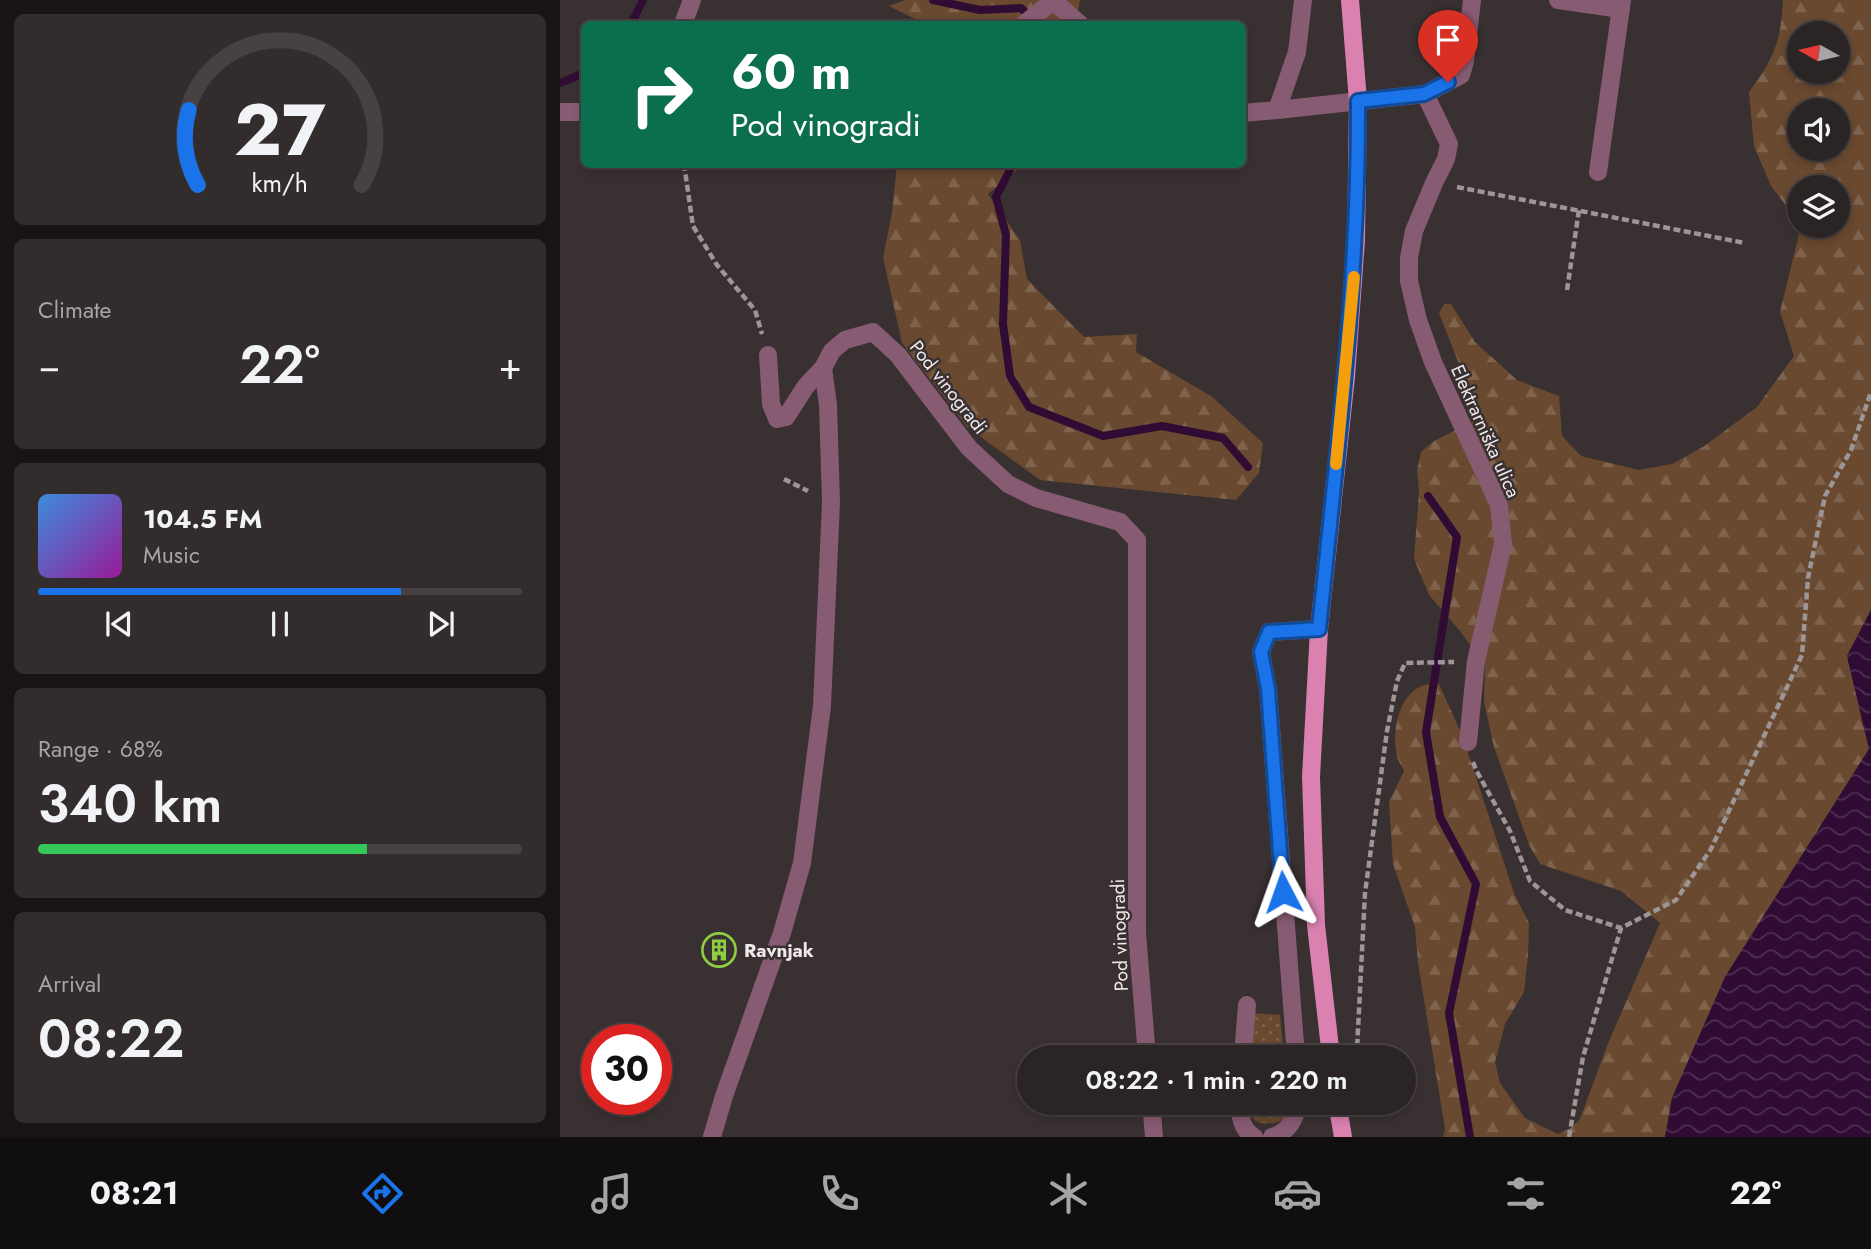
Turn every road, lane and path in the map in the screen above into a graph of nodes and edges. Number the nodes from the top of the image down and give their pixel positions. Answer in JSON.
{"nodes":[{"id":1,"x":692,"y":0,"type":"edge"},
{"id":2,"x":1303,"y":0,"type":"edge"},
{"id":3,"x":1350,"y":0,"type":"edge"},
{"id":4,"x":1472,"y":0,"type":"edge"},
{"id":5,"x":1559,"y":0,"type":"edge"},
{"id":6,"x":1053,"y":1,"type":"edge"},
{"id":7,"x":1621,"y":5,"type":"edge"},
{"id":8,"x":684,"y":21,"type":"edge"},
{"id":9,"x":1028,"y":21,"type":"edge"},
{"id":10,"x":1076,"y":21,"type":"edge"},
{"id":11,"x":1424,"y":94,"type":"junction"},
{"id":12,"x":1358,"y":101,"type":"junction"},
{"id":13,"x":1277,"y":110,"type":"junction"},
{"id":14,"x":560,"y":112,"type":"edge"},
{"id":15,"x":581,"y":112,"type":"edge"},
{"id":16,"x":1246,"y":113,"type":"edge"},
{"id":17,"x":685,"y":168,"type":"edge"},
{"id":18,"x":1598,"y":172,"type":"dead end"},
{"id":19,"x":1434,"y":183,"type":"junction"},
{"id":20,"x":1579,"y":210,"type":"junction"},
{"id":21,"x":1745,"y":243,"type":"dead end"},
{"id":22,"x":1567,"y":290,"type":"dead end"},
{"id":23,"x":768,"y":355,"type":"joint"},
{"id":24,"x":823,"y":368,"type":"junction"},
{"id":25,"x":1871,"y":393,"type":"edge"},
{"id":26,"x":1319,"y":629,"type":"junction"},
{"id":27,"x":1460,"y":662,"type":"dead end"},
{"id":28,"x":1468,"y":742,"type":"joint"},
{"id":29,"x":1621,"y":928,"type":"junction"},
{"id":30,"x":1247,"y":1005,"type":"dead end"},
{"id":31,"x":1348,"y":1038,"type":"dead end"},
{"id":32,"x":1146,"y":1045,"type":"edge"},
{"id":33,"x":1244,"y":1045,"type":"edge"},
{"id":34,"x":1295,"y":1045,"type":"edge"},
{"id":35,"x":1330,"y":1045,"type":"edge"},
{"id":36,"x":1349,"y":1045,"type":"edge"},
{"id":37,"x":1357,"y":1045,"type":"edge"},
{"id":38,"x":1152,"y":1115,"type":"edge"},
{"id":39,"x":1240,"y":1115,"type":"edge"},
{"id":40,"x":1296,"y":1115,"type":"edge"},
{"id":41,"x":1339,"y":1115,"type":"edge"},
{"id":42,"x":712,"y":1137,"type":"edge"},
{"id":43,"x":1153,"y":1137,"type":"edge"},
{"id":44,"x":1254,"y":1137,"type":"edge"},
{"id":45,"x":1272,"y":1137,"type":"edge"},
{"id":46,"x":1343,"y":1137,"type":"edge"},
{"id":47,"x":1569,"y":1137,"type":"edge"}],
"edges":[{"from":1,"to":8,"type":"street"},
{"from":2,"to":13,"type":"street"},
{"from":3,"to":12,"type":"main road"},
{"from":4,"to":11,"type":"street"},
{"from":5,"to":7,"type":"street"},
{"from":6,"to":9,"type":"street"},
{"from":6,"to":10,"type":"street"},
{"from":7,"to":18,"type":"street"},
{"from":11,"to":12,"type":"street"},
{"from":11,"to":19,"type":"street","name":"Elektrarniška ulica"},
{"from":12,"to":13,"type":"street"},
{"from":12,"to":26,"type":"main road"},
{"from":13,"to":16,"type":"street"},
{"from":14,"to":15,"type":"street"},
{"from":17,"to":23,"type":"path"},
{"from":19,"to":20,"type":"path"},
{"from":19,"to":28,"type":"street","name":"Elektrarniška ulica"},
{"from":20,"to":21,"type":"path"},
{"from":20,"to":22,"type":"path"},
{"from":23,"to":24,"type":"street"},
{"from":24,"to":32,"type":"street","name":"Pod vinogradi"},
{"from":24,"to":42,"type":"street"},
{"from":25,"to":29,"type":"path"},
{"from":26,"to":34,"type":"street"},
{"from":26,"to":35,"type":"main road"},
{"from":27,"to":37,"type":"path"},
{"from":28,"to":29,"type":"path"},
{"from":29,"to":47,"type":"path"},
{"from":30,"to":33,"type":"street"},
{"from":31,"to":36,"type":"path"},
{"from":38,"to":43,"type":"street"},
{"from":39,"to":44,"type":"street"},
{"from":40,"to":45,"type":"street"},
{"from":41,"to":46,"type":"main road"}]}
